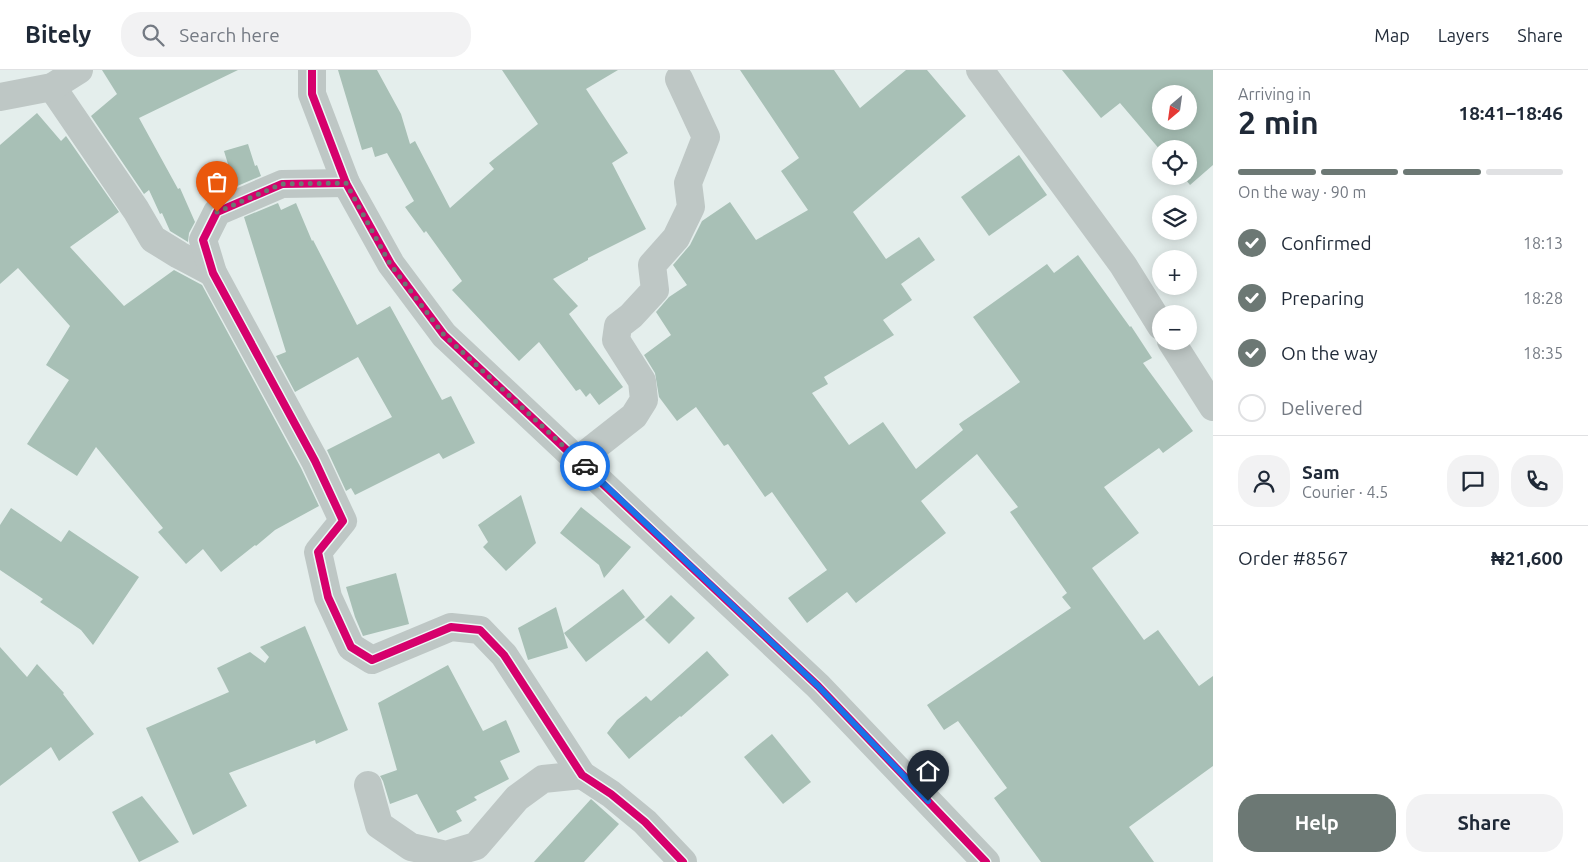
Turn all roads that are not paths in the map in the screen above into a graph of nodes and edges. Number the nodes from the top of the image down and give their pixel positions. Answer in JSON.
{"nodes":[{"id":1,"x":79,"y":70,"type":"edge"},
{"id":2,"x":312,"y":70,"type":"edge"},
{"id":3,"x":980,"y":70,"type":"edge"},
{"id":4,"x":679,"y":79,"type":"dead end"},
{"id":5,"x":52,"y":87,"type":"junction"},
{"id":6,"x":0,"y":98,"type":"edge"},
{"id":7,"x":346,"y":183,"type":"junction"},
{"id":8,"x":213,"y":273,"type":"junction"},
{"id":9,"x":1152,"y":312,"type":"edge"},
{"id":10,"x":1177,"y":350,"type":"edge"},
{"id":11,"x":1213,"y":407,"type":"edge"},
{"id":12,"x":578,"y":460,"type":"junction"},
{"id":13,"x":582,"y":775,"type":"junction"},
{"id":14,"x":368,"y":785,"type":"dead end"},
{"id":15,"x":684,"y":862,"type":"edge"},
{"id":16,"x":986,"y":862,"type":"edge"}],
"edges":[{"from":1,"to":5,"type":"street"},
{"from":2,"to":7,"type":"street"},
{"from":3,"to":9,"type":"street"},
{"from":4,"to":12,"type":"street"},
{"from":5,"to":6,"type":"street"},
{"from":5,"to":8,"type":"street"},
{"from":7,"to":8,"type":"street"},
{"from":7,"to":12,"type":"street"},
{"from":8,"to":13,"type":"street"},
{"from":10,"to":11,"type":"street"},
{"from":12,"to":16,"type":"street"},
{"from":13,"to":14,"type":"street"},
{"from":13,"to":15,"type":"street"}]}
